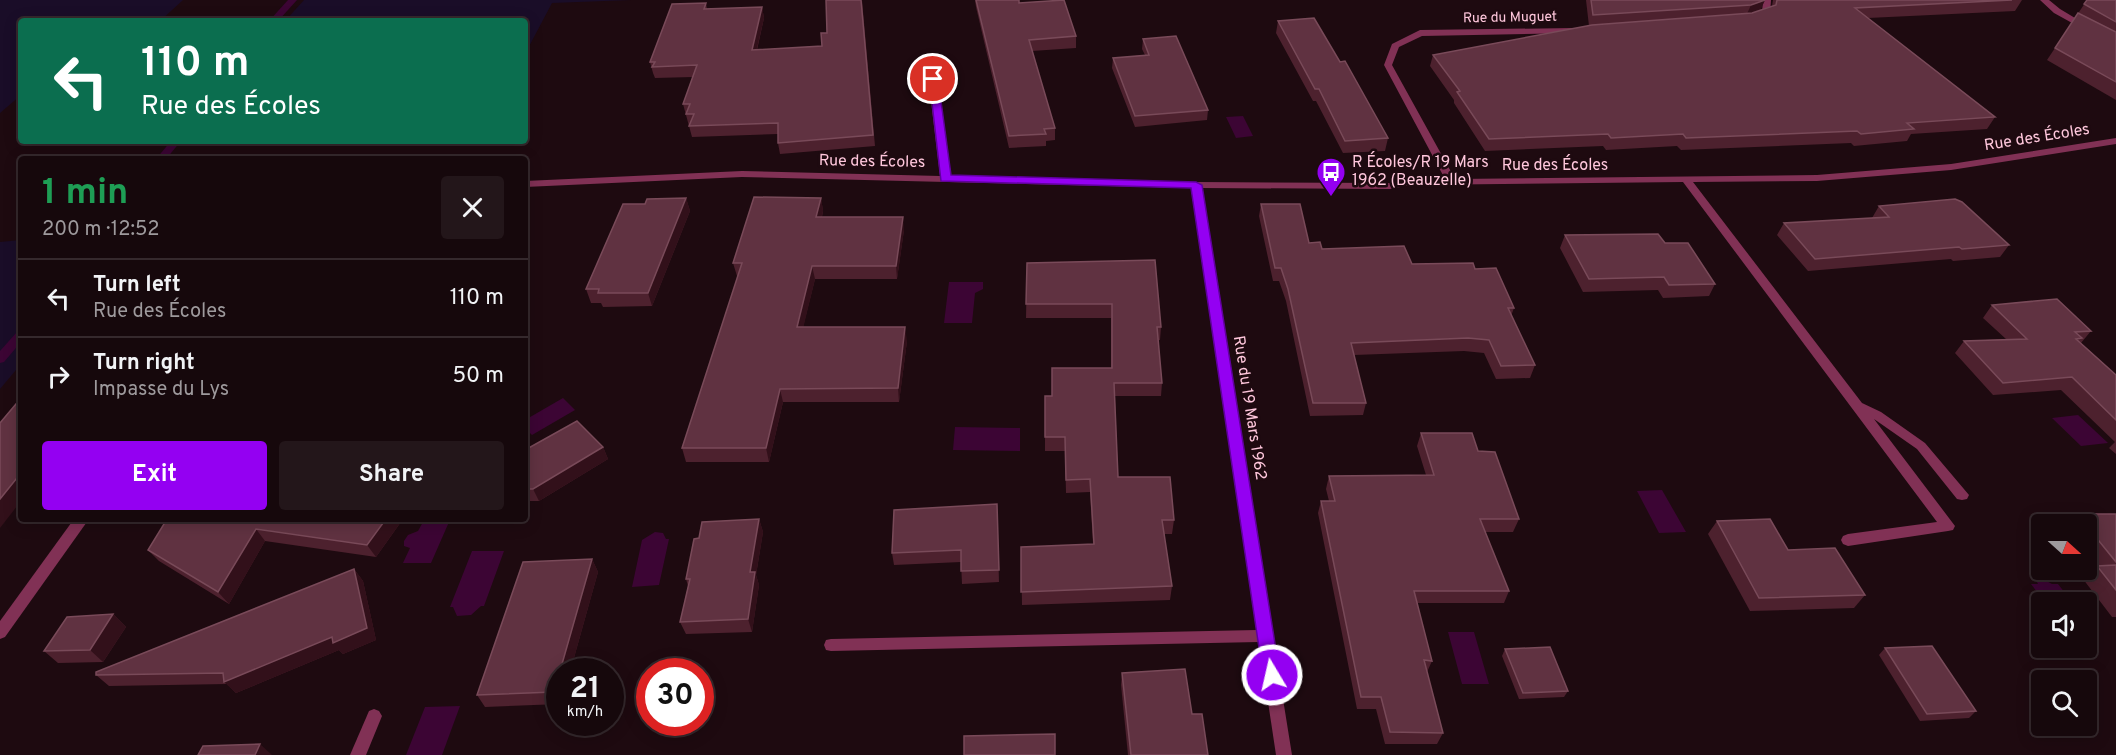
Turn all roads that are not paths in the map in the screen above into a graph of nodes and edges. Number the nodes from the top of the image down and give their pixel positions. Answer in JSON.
{"nodes":[{"id":1,"x":1767,"y":0,"type":"edge"},
{"id":2,"x":2044,"y":0,"type":"edge"},
{"id":3,"x":1747,"y":20,"type":"edge"},
{"id":4,"x":1585,"y":31,"type":"edge"},
{"id":5,"x":2096,"y":33,"type":"edge"},
{"id":6,"x":930,"y":59,"type":"dead end"},
{"id":7,"x":2116,"y":141,"type":"edge"},
{"id":8,"x":945,"y":178,"type":"junction"},
{"id":9,"x":1686,"y":180,"type":"junction"},
{"id":10,"x":1452,"y":182,"type":"junction"},
{"id":11,"x":528,"y":184,"type":"edge"},
{"id":12,"x":1196,"y":185,"type":"junction"},
{"id":13,"x":1856,"y":405,"type":"junction"},
{"id":14,"x":1962,"y":495,"type":"dead end"},
{"id":15,"x":80,"y":522,"type":"edge"},
{"id":16,"x":1848,"y":540,"type":"dead end"},
{"id":17,"x":0,"y":633,"type":"edge"},
{"id":18,"x":1266,"y":636,"type":"junction"},
{"id":19,"x":831,"y":645,"type":"dead end"},
{"id":20,"x":374,"y":716,"type":"dead end"},
{"id":21,"x":358,"y":755,"type":"edge"},
{"id":22,"x":1284,"y":755,"type":"edge"}],
"edges":[{"from":1,"to":3,"type":"street"},
{"from":2,"to":5,"type":"street"},
{"from":4,"to":10,"type":"street","name":"Rue du Muguet"},
{"from":6,"to":8,"type":"street"},
{"from":7,"to":9,"type":"street","name":"Rue des Écoles"},
{"from":8,"to":11,"type":"street","name":"Rue des Écoles"},
{"from":8,"to":12,"type":"street","name":"Rue des Écoles"},
{"from":9,"to":10,"type":"street","name":"Rue des Écoles"},
{"from":9,"to":13,"type":"street"},
{"from":10,"to":12,"type":"street","name":"Rue des Écoles"},
{"from":12,"to":18,"type":"street","name":"Rue du 19 Mars 1962"},
{"from":13,"to":14,"type":"street"},
{"from":13,"to":16,"type":"street"},
{"from":15,"to":17,"type":"street"},
{"from":18,"to":19,"type":"street"},
{"from":18,"to":22,"type":"street","name":"Rue du 19 Mars 1962"},
{"from":20,"to":21,"type":"street"}]}
